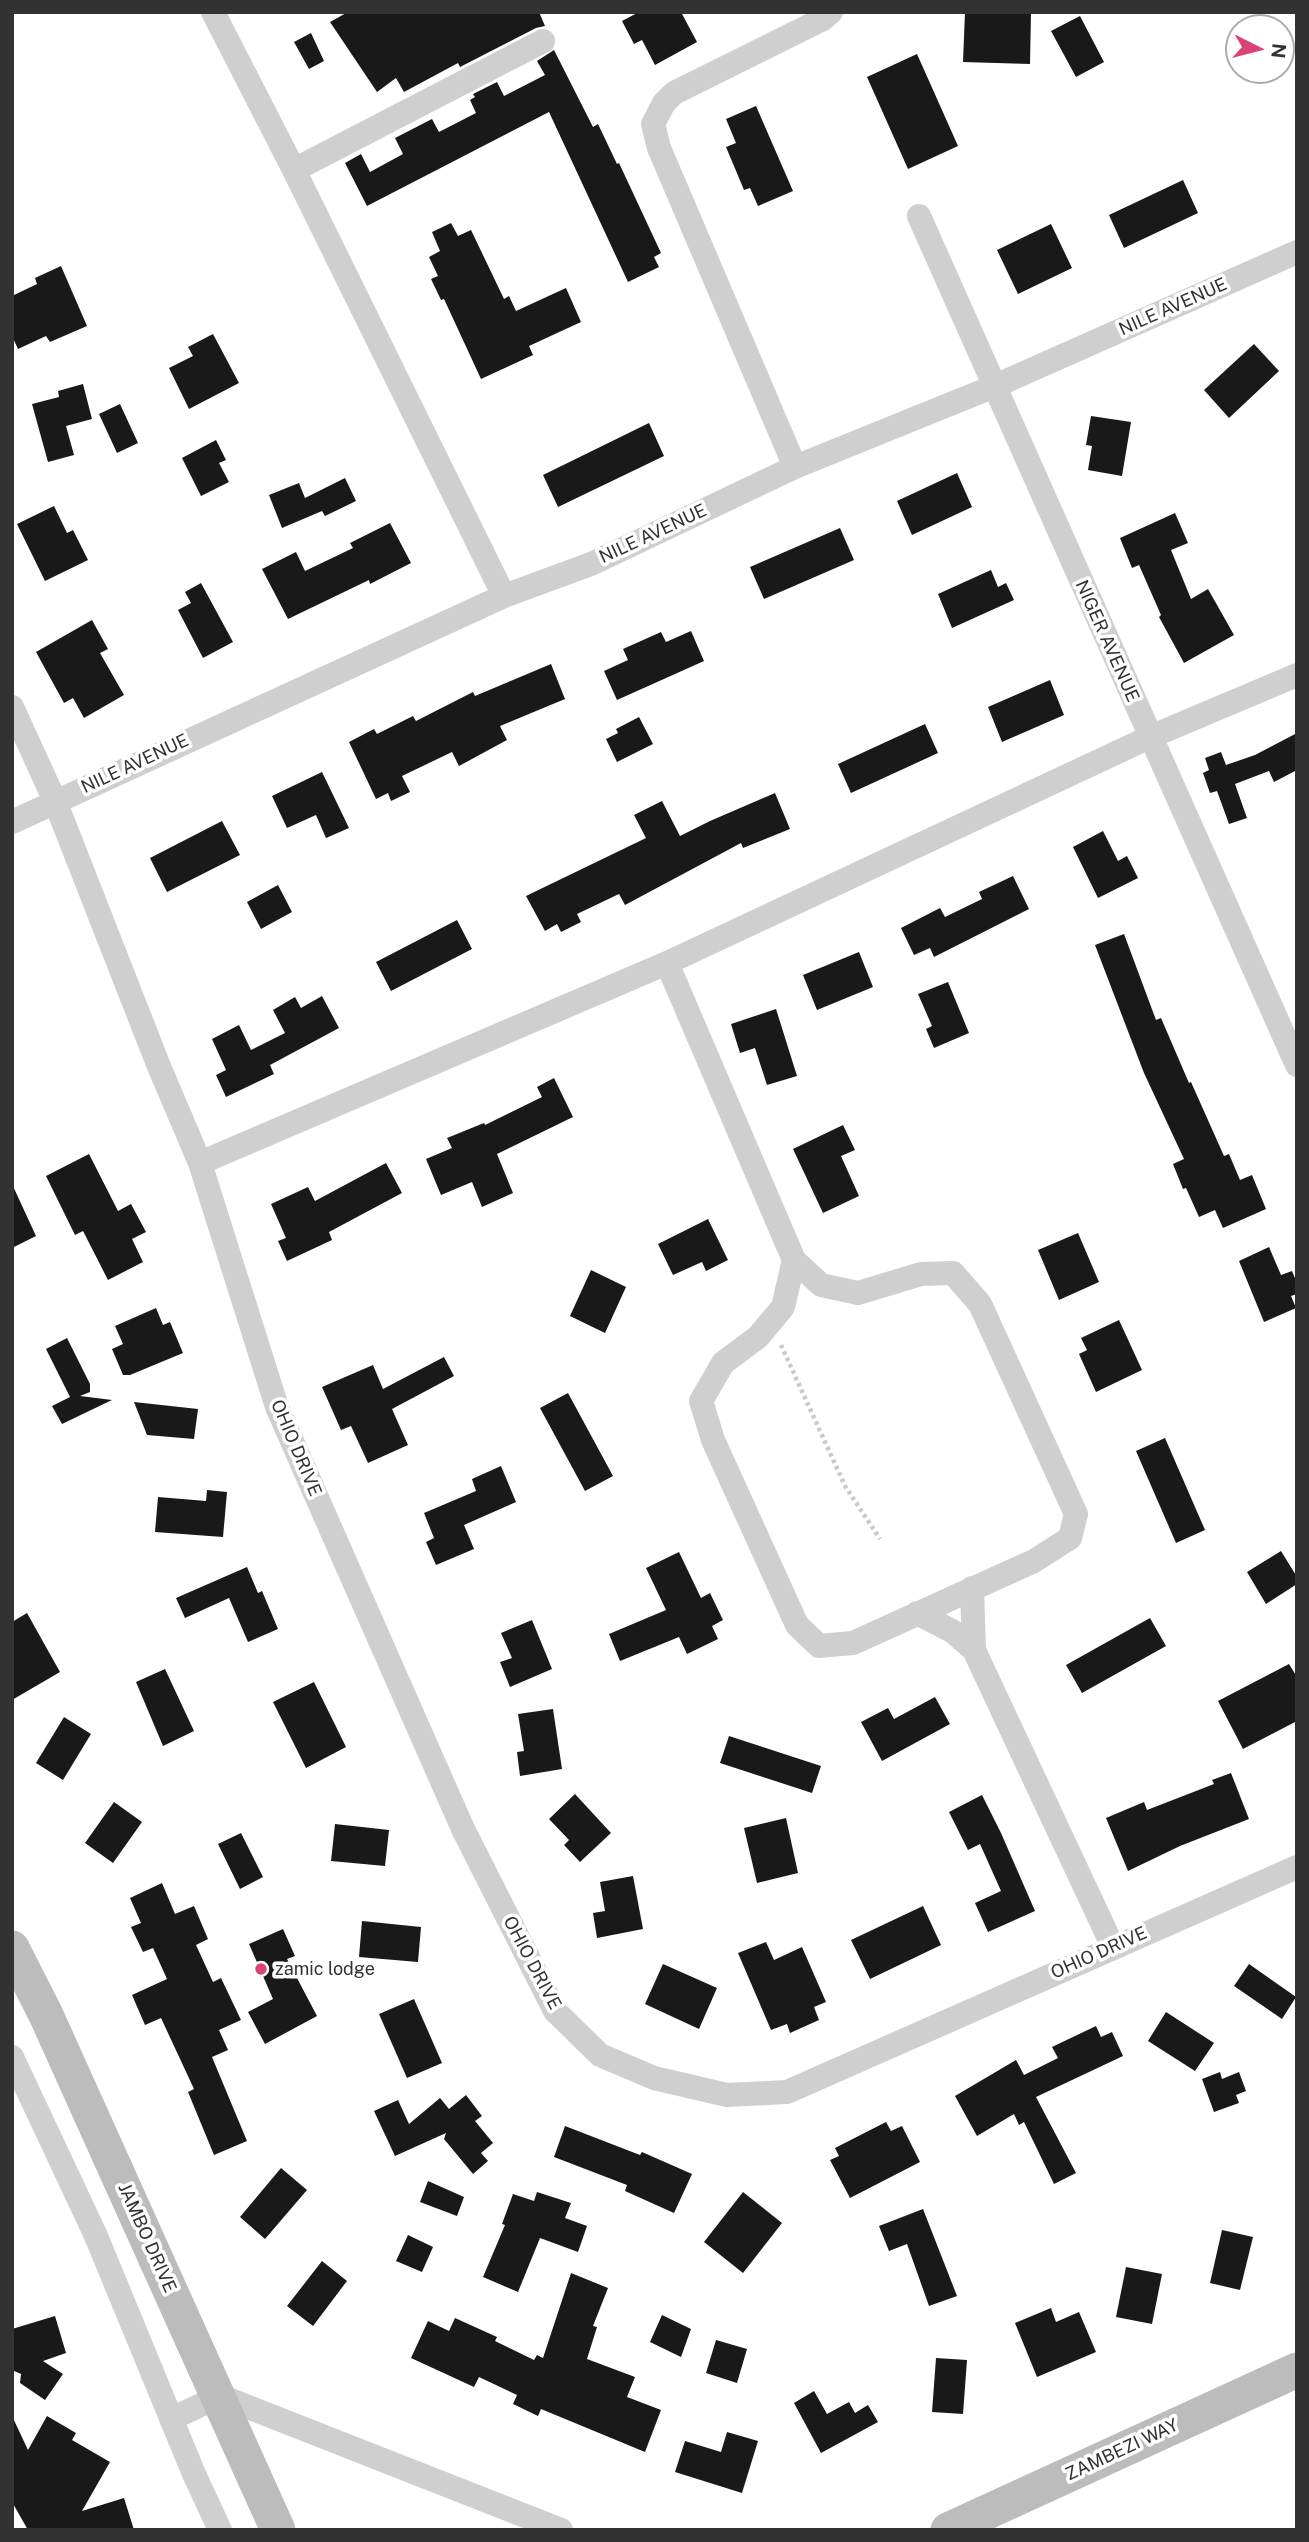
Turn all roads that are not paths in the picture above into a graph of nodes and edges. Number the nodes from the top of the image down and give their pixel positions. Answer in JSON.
{"nodes":[{"id":1,"x":213,"y":12,"type":"edge"},
{"id":2,"x":831,"y":12,"type":"edge"},
{"id":3,"x":543,"y":41,"type":"dead end"},
{"id":4,"x":294,"y":170,"type":"junction"},
{"id":5,"x":919,"y":216,"type":"dead end"},
{"id":6,"x":1297,"y":252,"type":"edge"},
{"id":7,"x":995,"y":386,"type":"junction"},
{"id":8,"x":795,"y":467,"type":"junction"},
{"id":9,"x":504,"y":597,"type":"junction"},
{"id":10,"x":1297,"y":676,"type":"edge"},
{"id":11,"x":12,"y":707,"type":"edge"},
{"id":12,"x":1150,"y":737,"type":"junction"},
{"id":13,"x":55,"y":801,"type":"junction"},
{"id":14,"x":12,"y":822,"type":"edge"},
{"id":15,"x":667,"y":963,"type":"junction"},
{"id":16,"x":1297,"y":1065,"type":"edge"},
{"id":17,"x":200,"y":1163,"type":"junction"},
{"id":18,"x":794,"y":1260,"type":"junction"},
{"id":19,"x":972,"y":1588,"type":"junction"},
{"id":20,"x":917,"y":1613,"type":"junction"},
{"id":21,"x":974,"y":1650,"type":"junction"},
{"id":22,"x":1297,"y":1867,"type":"edge"},
{"id":23,"x":1113,"y":1947,"type":"junction"},
{"id":24,"x":12,"y":1948,"type":"edge"},
{"id":25,"x":12,"y":2057,"type":"edge"},
{"id":26,"x":1297,"y":2370,"type":"edge"},
{"id":27,"x":220,"y":2396,"type":"junction"},
{"id":28,"x":171,"y":2418,"type":"junction"},
{"id":29,"x":220,"y":2530,"type":"edge"},
{"id":30,"x":278,"y":2530,"type":"edge"},
{"id":31,"x":561,"y":2530,"type":"edge"},
{"id":32,"x":947,"y":2530,"type":"edge"}],
"edges":[{"from":1,"to":4,"type":"street"},
{"from":2,"to":8,"type":"street"},
{"from":3,"to":4,"type":"street"},
{"from":4,"to":9,"type":"street"},
{"from":5,"to":7,"type":"street","name":"NIGER AVENUE"},
{"from":6,"to":7,"type":"street","name":"NILE AVENUE"},
{"from":7,"to":8,"type":"street","name":"NILE AVENUE"},
{"from":7,"to":12,"type":"street","name":"NIGER AVENUE"},
{"from":8,"to":9,"type":"street","name":"NILE AVENUE"},
{"from":9,"to":13,"type":"street","name":"NILE AVENUE"},
{"from":10,"to":12,"type":"street"},
{"from":11,"to":13,"type":"street","name":"OHIO DRIVE"},
{"from":12,"to":15,"type":"street"},
{"from":12,"to":16,"type":"street","name":"NIGER AVENUE"},
{"from":13,"to":14,"type":"street","name":"NILE AVENUE"},
{"from":13,"to":17,"type":"street","name":"OHIO DRIVE"},
{"from":15,"to":17,"type":"street"},
{"from":15,"to":18,"type":"street"},
{"from":17,"to":23,"type":"street","name":"OHIO DRIVE"},
{"from":18,"to":19,"type":"street"},
{"from":18,"to":20,"type":"street"},
{"from":19,"to":20,"type":"street"},
{"from":19,"to":21,"type":"street"},
{"from":20,"to":21,"type":"street"},
{"from":21,"to":23,"type":"street"},
{"from":22,"to":23,"type":"street","name":"OHIO DRIVE"},
{"from":24,"to":27,"type":"main road","name":"JAMBO DRIVE"},
{"from":25,"to":28,"type":"street"},
{"from":26,"to":32,"type":"main road","name":"ZAMBEZI WAY"},
{"from":27,"to":28,"type":"street"},
{"from":27,"to":30,"type":"main road","name":"JAMBO DRIVE"},
{"from":27,"to":31,"type":"street"},
{"from":28,"to":29,"type":"street"}]}
